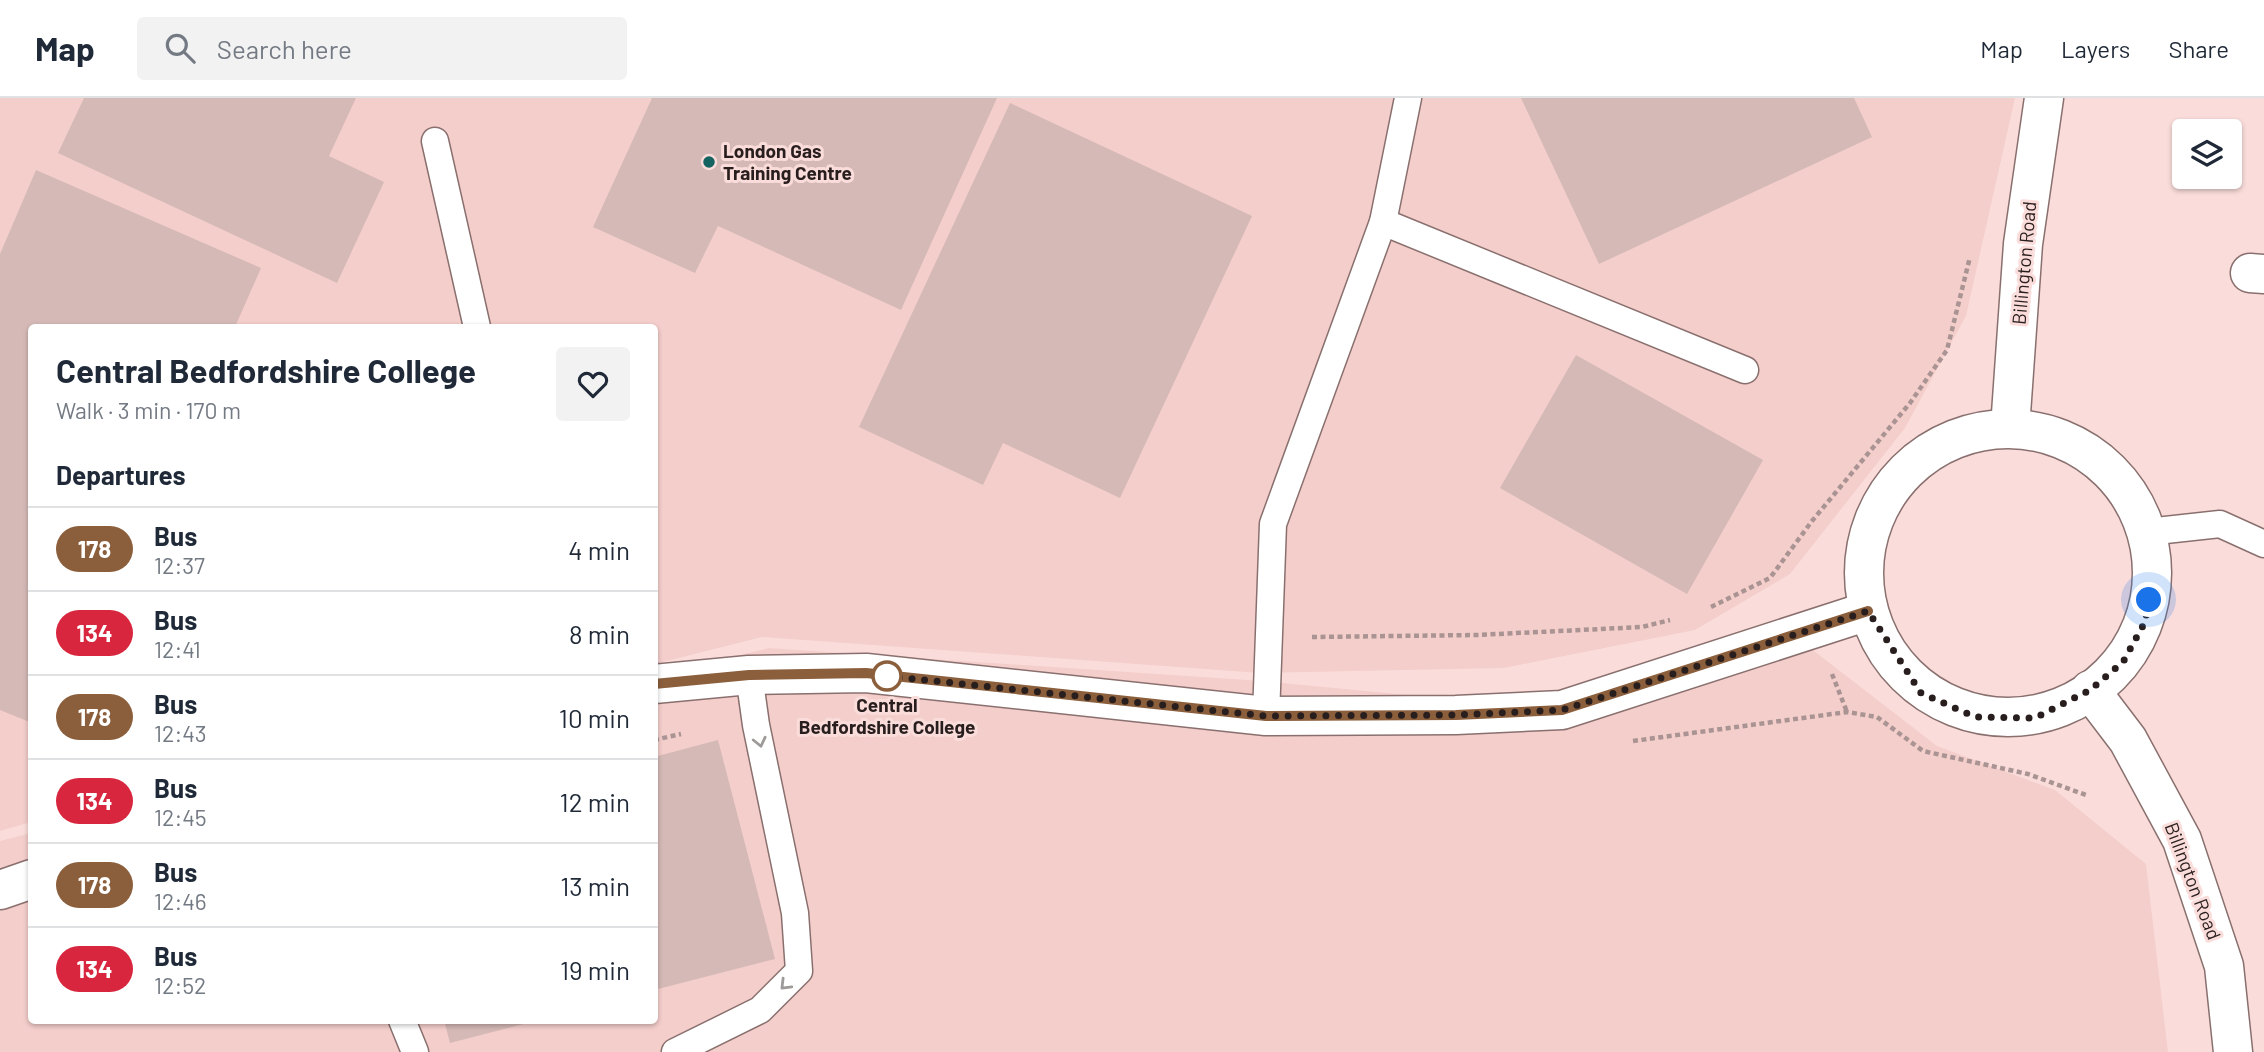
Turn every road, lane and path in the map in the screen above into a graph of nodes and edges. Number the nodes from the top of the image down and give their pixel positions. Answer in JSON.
{"nodes":[{"id":1,"x":1408,"y":98,"type":"edge"},
{"id":2,"x":2044,"y":98,"type":"edge"},
{"id":3,"x":435,"y":141,"type":"dead end"},
{"id":4,"x":1383,"y":222,"type":"junction"},
{"id":5,"x":476,"y":324,"type":"edge"},
{"id":6,"x":1947,"y":350,"type":"dead end"},
{"id":7,"x":1745,"y":370,"type":"dead end"},
{"id":8,"x":2010,"y":428,"type":"junction"},
{"id":9,"x":2147,"y":532,"type":"junction"},
{"id":10,"x":2264,"y":544,"type":"edge"},
{"id":11,"x":1868,"y":611,"type":"junction"},
{"id":12,"x":1699,"y":613,"type":"dead end"},
{"id":13,"x":1676,"y":618,"type":"dead end"},
{"id":14,"x":1269,"y":635,"type":"junction"},
{"id":15,"x":749,"y":675,"type":"junction"},
{"id":16,"x":658,"y":684,"type":"edge"},
{"id":17,"x":2090,"y":690,"type":"junction"},
{"id":18,"x":1847,"y":712,"type":"dead end"},
{"id":19,"x":1266,"y":716,"type":"junction"},
{"id":20,"x":2086,"y":795,"type":"dead end"},
{"id":21,"x":28,"y":880,"type":"edge"},
{"id":22,"x":0,"y":890,"type":"edge"},
{"id":23,"x":404,"y":1024,"type":"edge"},
{"id":24,"x":415,"y":1052,"type":"edge"},
{"id":25,"x":674,"y":1052,"type":"edge"},
{"id":26,"x":2233,"y":1052,"type":"edge"}],
"edges":[{"from":1,"to":4,"type":"lane"},
{"from":2,"to":8,"type":"street","name":"Billington Road"},
{"from":3,"to":5,"type":"lane"},
{"from":4,"to":7,"type":"lane"},
{"from":4,"to":14,"type":"lane"},
{"from":6,"to":12,"type":"path"},
{"from":8,"to":9,"type":"street"},
{"from":8,"to":11,"type":"street"},
{"from":9,"to":10,"type":"lane"},
{"from":9,"to":17,"type":"street"},
{"from":11,"to":17,"type":"street"},
{"from":11,"to":19,"type":"street"},
{"from":13,"to":14,"type":"path"},
{"from":14,"to":19,"type":"lane"},
{"from":15,"to":16,"type":"street"},
{"from":15,"to":19,"type":"street"},
{"from":15,"to":25,"type":"lane","one_way":true},
{"from":17,"to":26,"type":"street","name":"Billington Road"},
{"from":18,"to":20,"type":"path"},
{"from":21,"to":22,"type":"street"},
{"from":23,"to":24,"type":"lane"}]}
